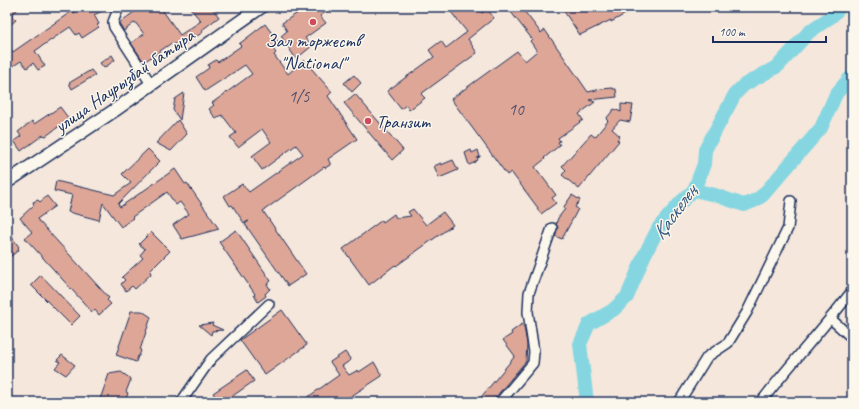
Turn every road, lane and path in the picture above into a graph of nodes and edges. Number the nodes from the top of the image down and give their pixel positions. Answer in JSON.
{"nodes":[{"id":1,"x":119,"y":7,"type":"edge"},
{"id":2,"x":260,"y":7,"type":"edge"},
{"id":3,"x":151,"y":84,"type":"junction"},
{"id":4,"x":7,"y":182,"type":"edge"},
{"id":5,"x":791,"y":201,"type":"dead end"},
{"id":6,"x":552,"y":228,"type":"dead end"},
{"id":7,"x":852,"y":291,"type":"edge"},
{"id":8,"x":269,"y":304,"type":"dead end"},
{"id":9,"x":831,"y":319,"type":"junction"},
{"id":10,"x":852,"y":338,"type":"edge"},
{"id":11,"x":182,"y":402,"type":"edge"},
{"id":12,"x":500,"y":402,"type":"edge"},
{"id":13,"x":679,"y":402,"type":"edge"},
{"id":14,"x":761,"y":402,"type":"edge"}],
"edges":[{"from":1,"to":3,"type":"street"},
{"from":2,"to":3,"type":"main road","name":"улица Наурызбай батыра"},
{"from":3,"to":4,"type":"main road","name":"улица Наурызбай батыра"},
{"from":5,"to":13,"type":"street"},
{"from":6,"to":12,"type":"street"},
{"from":7,"to":9,"type":"street"},
{"from":8,"to":11,"type":"street"},
{"from":9,"to":10,"type":"street"},
{"from":9,"to":14,"type":"street"}]}
